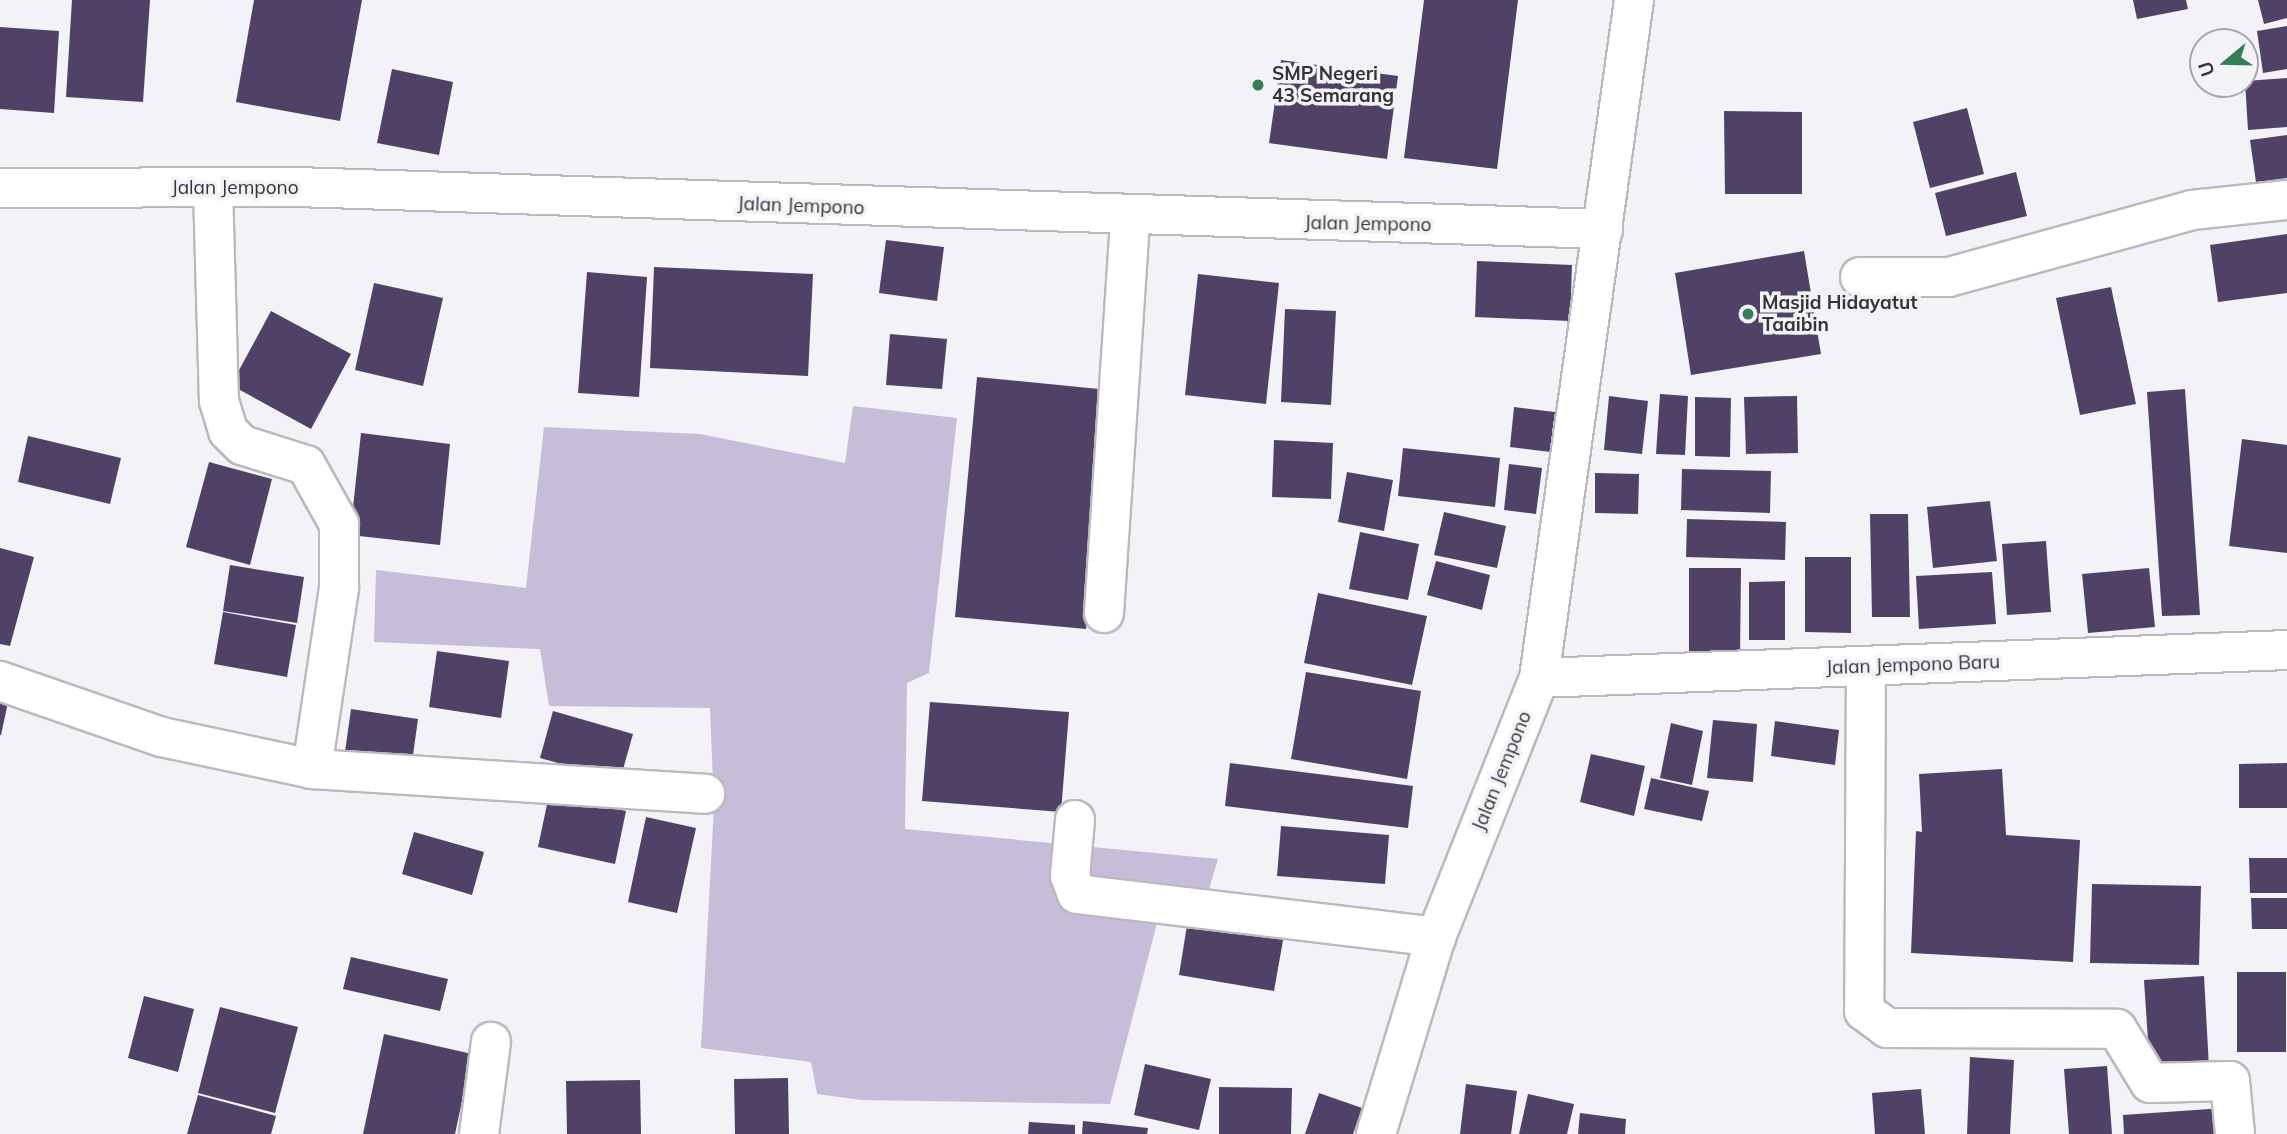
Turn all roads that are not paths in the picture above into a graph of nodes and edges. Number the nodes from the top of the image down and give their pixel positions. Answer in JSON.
{"nodes":[{"id":1,"x":1634,"y":0,"type":"edge"},
{"id":2,"x":0,"y":188,"type":"edge"},
{"id":3,"x":213,"y":188,"type":"junction"},
{"id":4,"x":2287,"y":200,"type":"edge"},
{"id":5,"x":1130,"y":219,"type":"junction"},
{"id":6,"x":1603,"y":229,"type":"junction"},
{"id":7,"x":1860,"y":277,"type":"dead end"},
{"id":8,"x":1104,"y":613,"type":"dead end"},
{"id":9,"x":2287,"y":650,"type":"edge"},
{"id":10,"x":1866,"y":667,"type":"junction"},
{"id":11,"x":1538,"y":678,"type":"junction"},
{"id":12,"x":0,"y":681,"type":"edge"},
{"id":13,"x":312,"y":769,"type":"junction"},
{"id":14,"x":705,"y":794,"type":"dead end"},
{"id":15,"x":1075,"y":820,"type":"dead end"},
{"id":16,"x":1436,"y":937,"type":"junction"},
{"id":17,"x":491,"y":1042,"type":"dead end"},
{"id":18,"x":479,"y":1134,"type":"edge"},
{"id":19,"x":1376,"y":1134,"type":"edge"},
{"id":20,"x":2235,"y":1134,"type":"edge"}],
"edges":[{"from":1,"to":6,"type":"street","name":"Jalan Jempono"},
{"from":2,"to":3,"type":"street","name":"Jalan Jempono"},
{"from":3,"to":5,"type":"street","name":"Jalan Jempono"},
{"from":3,"to":13,"type":"street"},
{"from":4,"to":7,"type":"street"},
{"from":5,"to":6,"type":"street","name":"Jalan Jempono"},
{"from":5,"to":8,"type":"street"},
{"from":6,"to":11,"type":"street","name":"Jalan Jempono"},
{"from":9,"to":10,"type":"street","name":"Jalan Jempono Baru"},
{"from":10,"to":11,"type":"street","name":"Jalan Jempono Baru"},
{"from":10,"to":20,"type":"street"},
{"from":11,"to":16,"type":"street","name":"Jalan Jempono"},
{"from":12,"to":13,"type":"street"},
{"from":13,"to":14,"type":"street"},
{"from":15,"to":16,"type":"street"},
{"from":16,"to":19,"type":"street","name":"Jalan Jempono"},
{"from":17,"to":18,"type":"street"}]}
